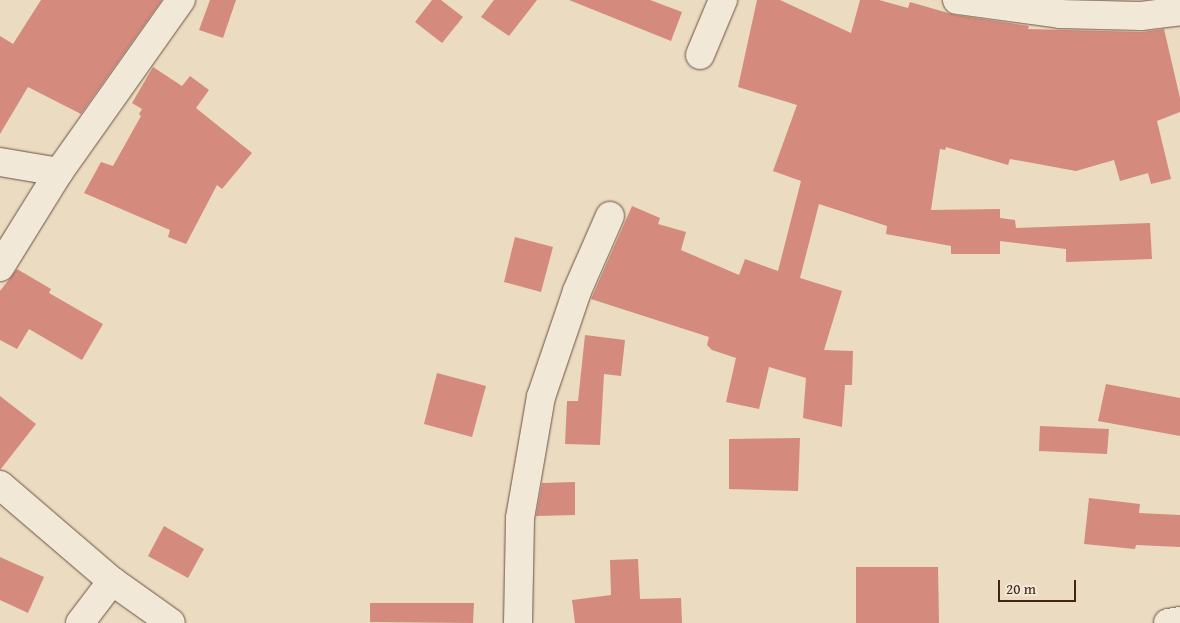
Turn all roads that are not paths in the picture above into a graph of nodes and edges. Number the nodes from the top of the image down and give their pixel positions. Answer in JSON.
{"nodes":[{"id":1,"x":181,"y":0,"type":"edge"},
{"id":2,"x":723,"y":0,"type":"edge"},
{"id":3,"x":957,"y":0,"type":"edge"},
{"id":4,"x":1180,"y":11,"type":"edge"},
{"id":5,"x":700,"y":54,"type":"dead end"},
{"id":6,"x":0,"y":162,"type":"edge"},
{"id":7,"x":59,"y":172,"type":"junction"},
{"id":8,"x":610,"y":216,"type":"dead end"},
{"id":9,"x":0,"y":267,"type":"edge"},
{"id":10,"x":2,"y":491,"type":"edge"},
{"id":11,"x":112,"y":581,"type":"junction"},
{"id":12,"x":1180,"y":621,"type":"edge"},
{"id":13,"x":80,"y":623,"type":"edge"},
{"id":14,"x":171,"y":623,"type":"edge"},
{"id":15,"x":518,"y":623,"type":"edge"},
{"id":16,"x":1168,"y":623,"type":"edge"}],
"edges":[{"from":1,"to":7,"type":"street"},
{"from":2,"to":5,"type":"street"},
{"from":3,"to":4,"type":"street"},
{"from":6,"to":7,"type":"street"},
{"from":7,"to":9,"type":"street"},
{"from":8,"to":15,"type":"street"},
{"from":10,"to":11,"type":"street"},
{"from":11,"to":13,"type":"street"},
{"from":11,"to":14,"type":"street"},
{"from":12,"to":16,"type":"street"}]}
